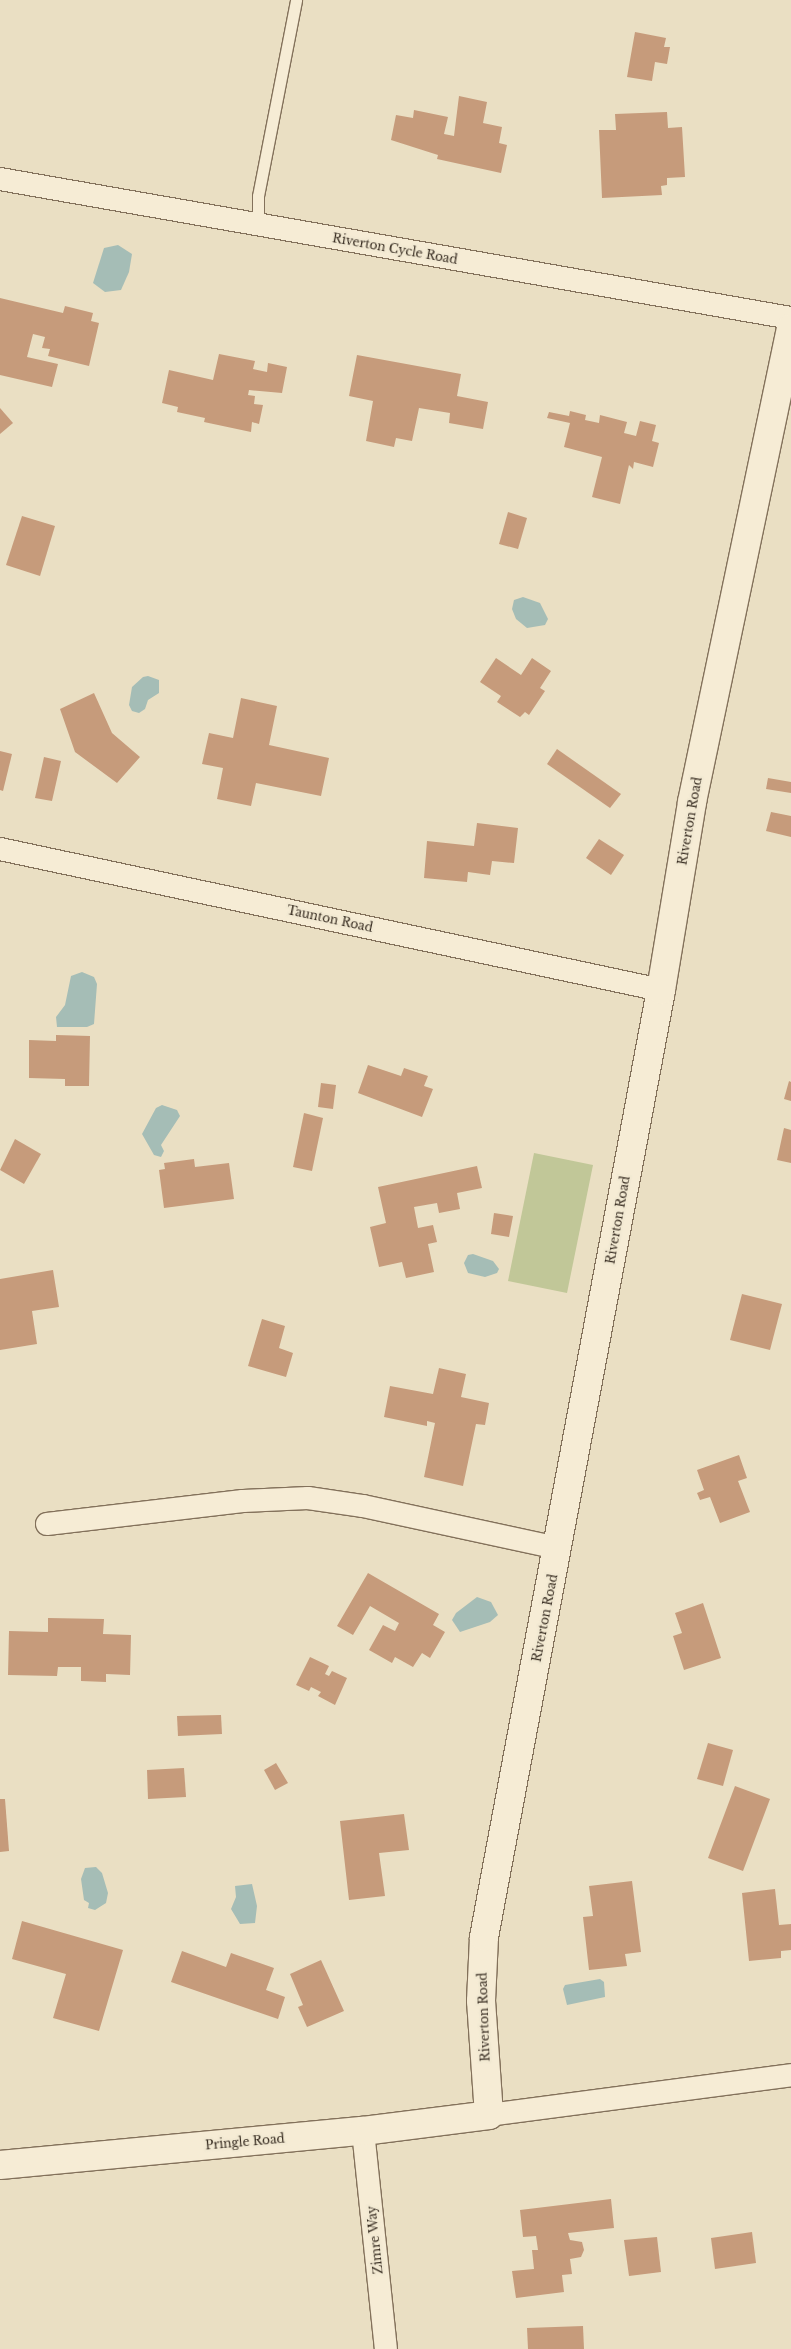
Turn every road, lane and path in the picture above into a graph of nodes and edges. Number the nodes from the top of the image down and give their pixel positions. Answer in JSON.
{"nodes":[{"id":1,"x":296,"y":0,"type":"edge"},
{"id":2,"x":0,"y":179,"type":"edge"},
{"id":3,"x":258,"y":225,"type":"junction"},
{"id":4,"x":791,"y":318,"type":"edge"},
{"id":5,"x":791,"y":328,"type":"edge"},
{"id":6,"x":0,"y":849,"type":"edge"},
{"id":7,"x":661,"y":990,"type":"junction"},
{"id":8,"x":47,"y":1524,"type":"dead end"},
{"id":9,"x":558,"y":1548,"type":"junction"},
{"id":10,"x":791,"y":2075,"type":"edge"},
{"id":11,"x":489,"y":2115,"type":"junction"},
{"id":12,"x":364,"y":2131,"type":"junction"},
{"id":13,"x":0,"y":2164,"type":"edge"},
{"id":14,"x":386,"y":2349,"type":"edge"}],
"edges":[{"from":1,"to":3,"type":"lane"},
{"from":2,"to":3,"type":"street","name":"Riverton Cycle Road"},
{"from":3,"to":4,"type":"street","name":"Riverton Cycle Road"},
{"from":5,"to":7,"type":"street","name":"Riverton Road"},
{"from":6,"to":7,"type":"street","name":"Taunton Road"},
{"from":7,"to":9,"type":"street","name":"Riverton Road"},
{"from":8,"to":9,"type":"street"},
{"from":9,"to":11,"type":"street","name":"Riverton Road"},
{"from":10,"to":11,"type":"street"},
{"from":11,"to":12,"type":"street","name":"Pringle Road"},
{"from":12,"to":13,"type":"street","name":"Pringle Road"},
{"from":12,"to":14,"type":"street","name":"Zimre Way"}]}
